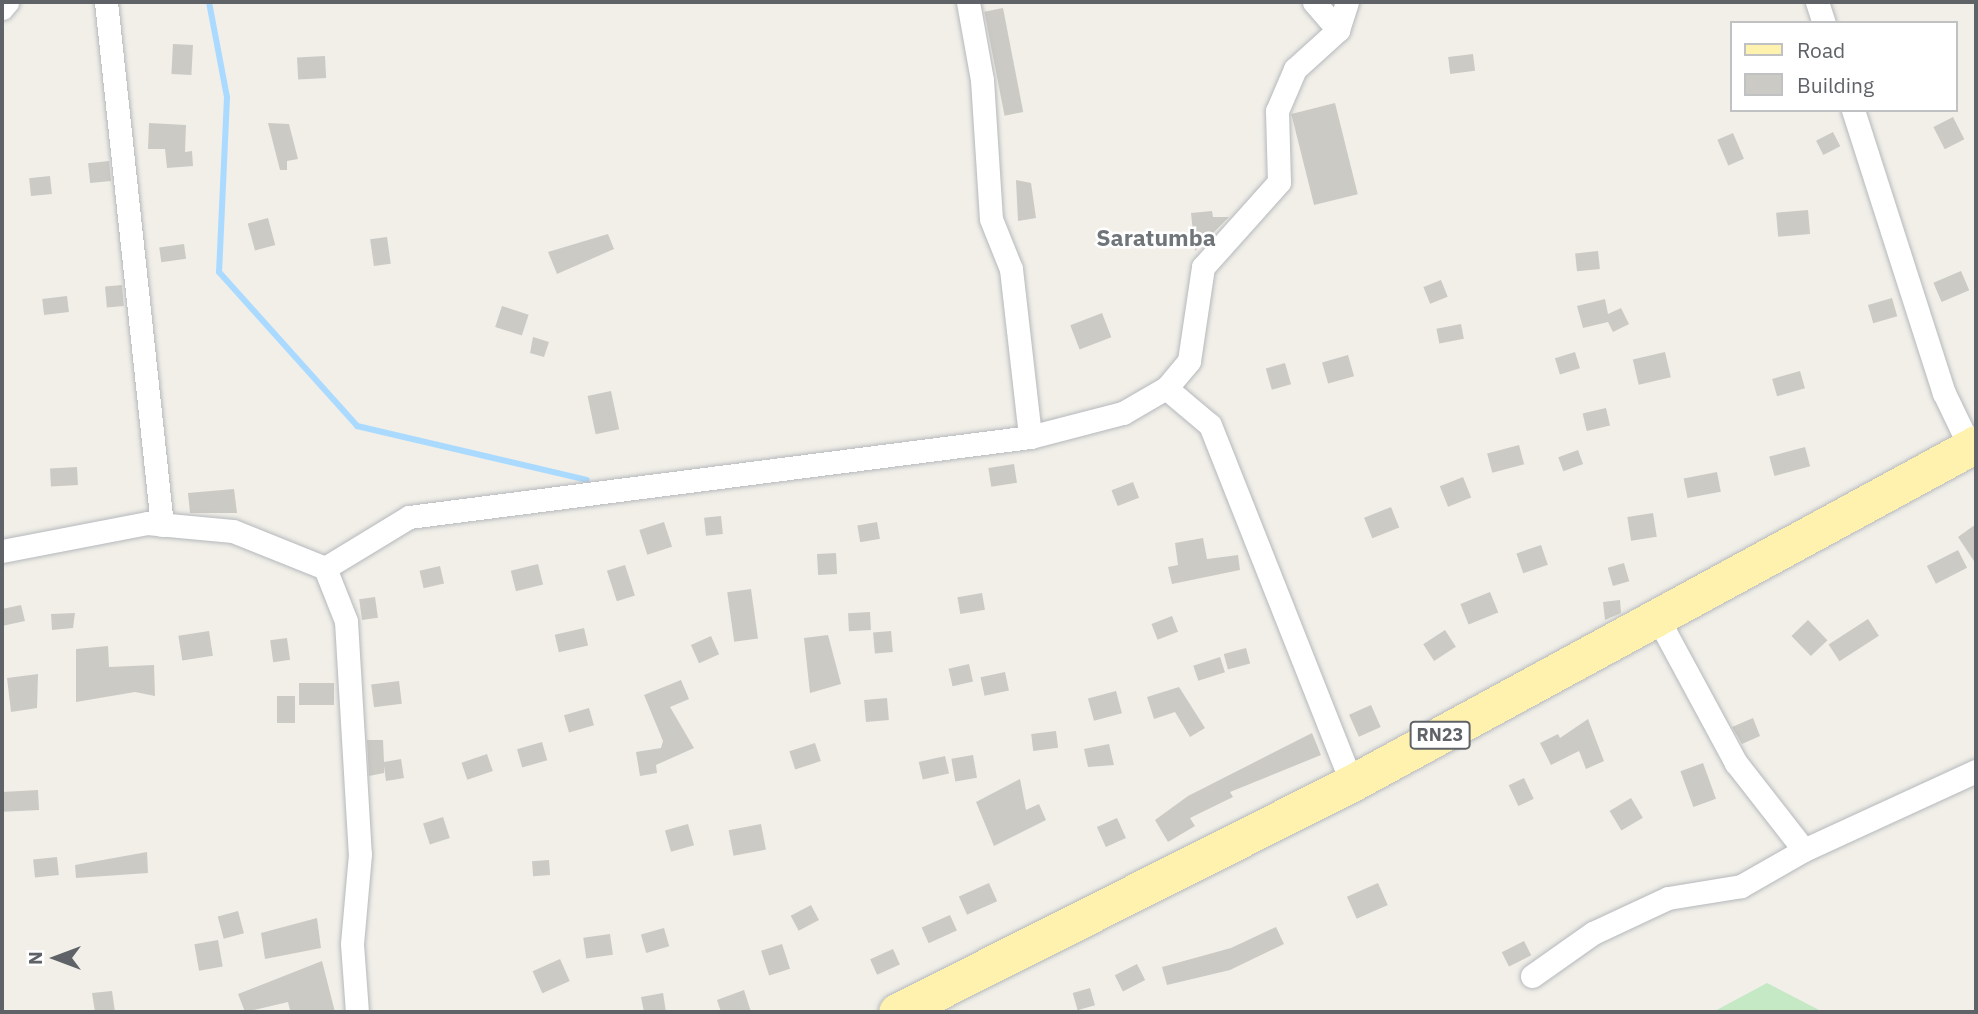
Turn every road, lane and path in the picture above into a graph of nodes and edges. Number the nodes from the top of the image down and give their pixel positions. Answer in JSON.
{"nodes":[{"id":1,"x":8,"y":2,"type":"edge"},
{"id":2,"x":106,"y":2,"type":"edge"},
{"id":3,"x":968,"y":2,"type":"edge"},
{"id":4,"x":1314,"y":2,"type":"edge"},
{"id":5,"x":1347,"y":2,"type":"edge"},
{"id":6,"x":1817,"y":2,"type":"edge"},
{"id":7,"x":2,"y":8,"type":"edge"},
{"id":8,"x":1823,"y":21,"type":"edge"},
{"id":9,"x":1338,"y":30,"type":"junction"},
{"id":10,"x":1854,"y":112,"type":"edge"},
{"id":11,"x":1167,"y":388,"type":"junction"},
{"id":12,"x":1030,"y":438,"type":"junction"},
{"id":13,"x":1973,"y":446,"type":"edge"},
{"id":14,"x":162,"y":525,"type":"junction"},
{"id":15,"x":2,"y":551,"type":"edge"},
{"id":16,"x":325,"y":568,"type":"junction"},
{"id":17,"x":1657,"y":617,"type":"junction"},
{"id":18,"x":1976,"y":771,"type":"edge"},
{"id":19,"x":1352,"y":783,"type":"junction"},
{"id":20,"x":1804,"y":850,"type":"junction"},
{"id":21,"x":1532,"y":976,"type":"dead end"},
{"id":22,"x":357,"y":1012,"type":"edge"},
{"id":23,"x":897,"y":1012,"type":"edge"}],
"edges":[{"from":1,"to":7,"type":"street"},
{"from":2,"to":14,"type":"street"},
{"from":3,"to":12,"type":"street"},
{"from":4,"to":9,"type":"street"},
{"from":5,"to":9,"type":"street"},
{"from":6,"to":8,"type":"street"},
{"from":9,"to":11,"type":"street"},
{"from":10,"to":13,"type":"street"},
{"from":11,"to":12,"type":"street"},
{"from":11,"to":19,"type":"street"},
{"from":12,"to":16,"type":"street"},
{"from":13,"to":17,"type":"main road","number":"RN23"},
{"from":14,"to":15,"type":"street"},
{"from":14,"to":16,"type":"street"},
{"from":16,"to":22,"type":"street"},
{"from":17,"to":19,"type":"main road","number":"RN23"},
{"from":17,"to":20,"type":"street"},
{"from":18,"to":20,"type":"street"},
{"from":19,"to":23,"type":"main road","number":"RN23"},
{"from":20,"to":21,"type":"street"}]}
